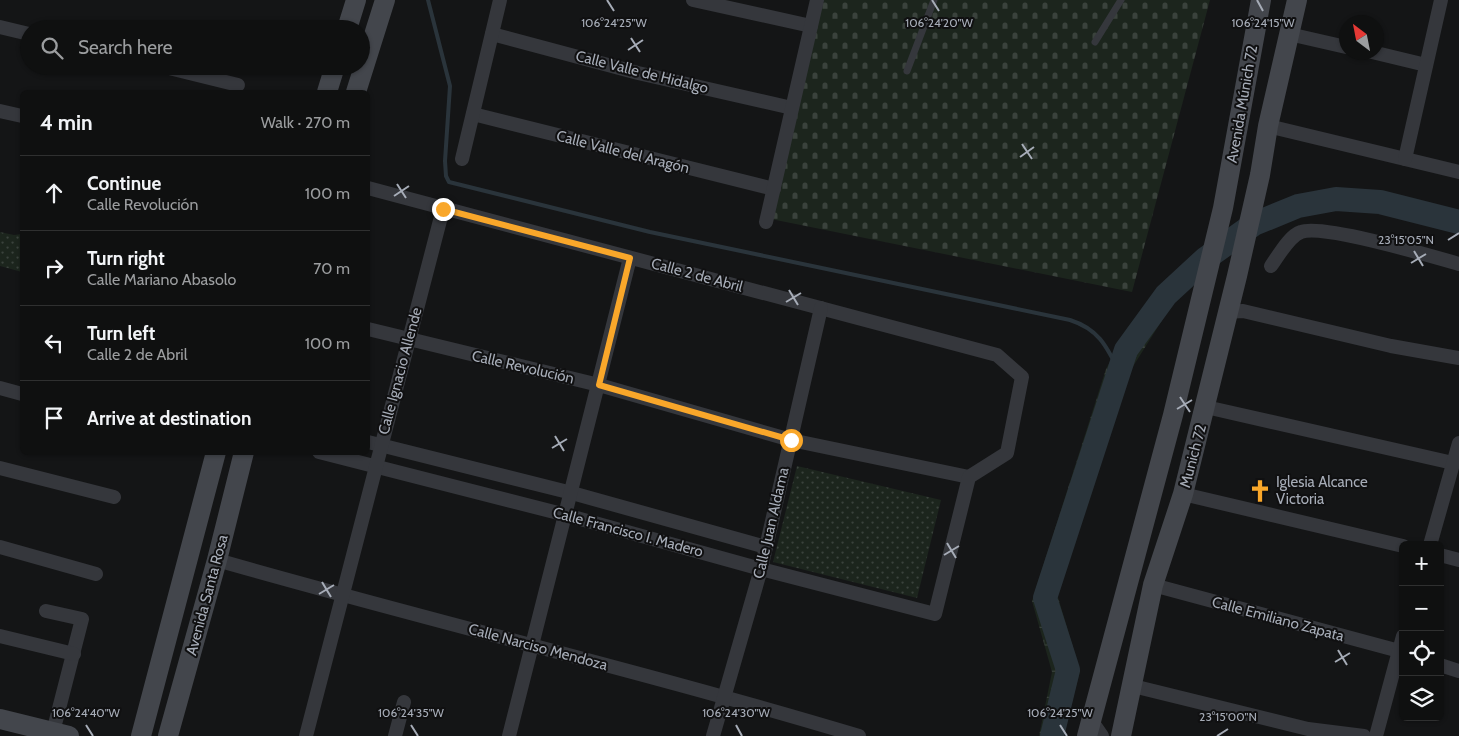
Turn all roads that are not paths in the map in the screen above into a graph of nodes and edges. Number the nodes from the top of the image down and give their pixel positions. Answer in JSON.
{"nodes":[{"id":1,"x":356,"y":0,"type":"edge"},
{"id":2,"x":385,"y":0,"type":"edge"},
{"id":3,"x":500,"y":0,"type":"edge"},
{"id":4,"x":693,"y":0,"type":"edge"},
{"id":5,"x":817,"y":0,"type":"edge"},
{"id":6,"x":934,"y":0,"type":"edge"},
{"id":7,"x":1121,"y":0,"type":"edge"},
{"id":8,"x":1261,"y":0,"type":"edge"},
{"id":9,"x":1297,"y":0,"type":"edge"},
{"id":10,"x":1441,"y":0,"type":"edge"},
{"id":11,"x":350,"y":20,"type":"edge"},
{"id":12,"x":811,"y":26,"type":"junction"},
{"id":13,"x":0,"y":27,"type":"edge"},
{"id":14,"x":20,"y":32,"type":"edge"},
{"id":15,"x":492,"y":34,"type":"junction"},
{"id":16,"x":1289,"y":34,"type":"junction"},
{"id":17,"x":1095,"y":42,"type":"dead end"},
{"id":18,"x":1339,"y":45,"type":"edge"},
{"id":19,"x":370,"y":48,"type":"edge"},
{"id":20,"x":1384,"y":55,"type":"edge"},
{"id":21,"x":1426,"y":65,"type":"junction"},
{"id":22,"x":907,"y":71,"type":"dead end"},
{"id":23,"x":197,"y":75,"type":"edge"},
{"id":24,"x":332,"y":75,"type":"edge"},
{"id":25,"x":361,"y":75,"type":"edge"},
{"id":26,"x":238,"y":85,"type":"dead end"},
{"id":27,"x":328,"y":90,"type":"edge"},
{"id":28,"x":357,"y":90,"type":"edge"},
{"id":29,"x":792,"y":108,"type":"junction"},
{"id":30,"x":0,"y":111,"type":"edge"},
{"id":31,"x":473,"y":114,"type":"junction"},
{"id":32,"x":20,"y":116,"type":"edge"},
{"id":33,"x":1268,"y":126,"type":"junction"},
{"id":34,"x":1405,"y":158,"type":"junction"},
{"id":35,"x":462,"y":159,"type":"dead end"},
{"id":36,"x":1459,"y":172,"type":"edge"},
{"id":37,"x":1260,"y":175,"type":"joint"},
{"id":38,"x":370,"y":189,"type":"edge"},
{"id":39,"x":774,"y":189,"type":"junction"},
{"id":40,"x":1223,"y":208,"type":"joint"},
{"id":41,"x":443,"y":209,"type":"junction"},
{"id":42,"x":766,"y":222,"type":"dead end"},
{"id":43,"x":630,"y":258,"type":"junction"},
{"id":44,"x":1459,"y":264,"type":"edge"},
{"id":45,"x":1271,"y":266,"type":"dead end"},
{"id":46,"x":821,"y":308,"type":"junction"},
{"id":47,"x":1227,"y":312,"type":"junction"},
{"id":48,"x":370,"y":330,"type":"edge"},
{"id":49,"x":408,"y":340,"type":"junction"},
{"id":50,"x":1459,"y":358,"type":"edge"},
{"id":51,"x":599,"y":385,"type":"junction"},
{"id":52,"x":0,"y":388,"type":"edge"},
{"id":53,"x":20,"y":393,"type":"edge"},
{"id":54,"x":1206,"y":406,"type":"junction"},
{"id":55,"x":791,"y":440,"type":"junction"},
{"id":56,"x":1459,"y":442,"type":"edge"},
{"id":57,"x":374,"y":443,"type":"edge"},
{"id":58,"x":215,"y":455,"type":"edge"},
{"id":59,"x":243,"y":455,"type":"edge"},
{"id":60,"x":329,"y":455,"type":"edge"},
{"id":61,"x":1453,"y":463,"type":"junction"},
{"id":62,"x":0,"y":468,"type":"edge"},
{"id":63,"x":374,"y":468,"type":"junction"},
{"id":64,"x":969,"y":477,"type":"junction"},
{"id":65,"x":572,"y":493,"type":"junction"},
{"id":66,"x":1183,"y":494,"type":"junction"},
{"id":67,"x":114,"y":497,"type":"dead end"},
{"id":68,"x":566,"y":515,"type":"junction"},
{"id":69,"x":1431,"y":541,"type":"edge"},
{"id":70,"x":1399,"y":545,"type":"edge"},
{"id":71,"x":0,"y":547,"type":"edge"},
{"id":72,"x":766,"y":547,"type":"junction"},
{"id":73,"x":1444,"y":556,"type":"edge"},
{"id":74,"x":217,"y":560,"type":"junction"},
{"id":75,"x":1459,"y":560,"type":"edge"},
{"id":76,"x":761,"y":570,"type":"junction"},
{"id":77,"x":96,"y":574,"type":"dead end"},
{"id":78,"x":1153,"y":585,"type":"junction"},
{"id":79,"x":343,"y":596,"type":"junction"},
{"id":80,"x":46,"y":611,"type":"dead end"},
{"id":81,"x":0,"y":636,"type":"edge"},
{"id":82,"x":531,"y":644,"type":"junction"},
{"id":83,"x":1399,"y":651,"type":"edge"},
{"id":84,"x":74,"y":654,"type":"junction"},
{"id":85,"x":1399,"y":659,"type":"edge"},
{"id":86,"x":1444,"y":666,"type":"edge"},
{"id":87,"x":1459,"y":671,"type":"edge"},
{"id":88,"x":1133,"y":686,"type":"junction"},
{"id":89,"x":724,"y":698,"type":"junction"},
{"id":90,"x":404,"y":702,"type":"dead end"},
{"id":91,"x":0,"y":719,"type":"edge"},
{"id":92,"x":1093,"y":730,"type":"edge"},
{"id":93,"x":830,"y":732,"type":"edge"},
{"id":94,"x":58,"y":735,"type":"edge"},
{"id":95,"x":140,"y":736,"type":"edge"},
{"id":96,"x":168,"y":736,"type":"edge"},
{"id":97,"x":306,"y":736,"type":"edge"},
{"id":98,"x":395,"y":736,"type":"edge"},
{"id":99,"x":509,"y":736,"type":"edge"},
{"id":100,"x":713,"y":736,"type":"edge"},
{"id":101,"x":859,"y":736,"type":"edge"},
{"id":102,"x":1121,"y":736,"type":"edge"},
{"id":103,"x":1364,"y":736,"type":"edge"},
{"id":104,"x":1376,"y":736,"type":"edge"}],
"edges":[{"from":1,"to":11,"type":"main road"},
{"from":2,"to":19,"type":"main road"},
{"from":3,"to":15,"type":"street"},
{"from":4,"to":12,"type":"street"},
{"from":5,"to":12,"type":"street"},
{"from":6,"to":22,"type":"lane"},
{"from":7,"to":17,"type":"lane"},
{"from":8,"to":40,"type":"main road","name":"Avenida Múnich 72"},
{"from":9,"to":16,"type":"main road","name":"Avenida Múnich 72"},
{"from":10,"to":21,"type":"street"},
{"from":12,"to":29,"type":"street"},
{"from":13,"to":14,"type":"street"},
{"from":15,"to":29,"type":"street","name":"Calle Valle de Hidalgo"},
{"from":15,"to":31,"type":"street"},
{"from":16,"to":18,"type":"street"},
{"from":16,"to":33,"type":"main road","name":"Avenida Múnich 72"},
{"from":20,"to":21,"type":"street"},
{"from":21,"to":34,"type":"street"},
{"from":23,"to":26,"type":"street"},
{"from":24,"to":27,"type":"main road"},
{"from":25,"to":28,"type":"main road"},
{"from":29,"to":39,"type":"street"},
{"from":30,"to":32,"type":"street"},
{"from":31,"to":35,"type":"street"},
{"from":31,"to":39,"type":"street","name":"Calle Valle del Aragón"},
{"from":33,"to":34,"type":"street"},
{"from":33,"to":37,"type":"main road","name":"Avenida Múnich 72"},
{"from":34,"to":36,"type":"street"},
{"from":37,"to":47,"type":"main road","name":"Munich 72"},
{"from":38,"to":41,"type":"street","name":"Calle 2 de Abril"},
{"from":39,"to":42,"type":"street"},
{"from":40,"to":92,"type":"main road","name":"Munich 72"},
{"from":41,"to":43,"type":"street","name":"Calle 2 de Abril"},
{"from":41,"to":49,"type":"street","name":"Calle Ignacio Allende"},
{"from":43,"to":46,"type":"street","name":"Calle 2 de Abril"},
{"from":43,"to":51,"type":"street"},
{"from":44,"to":45,"type":"street"},
{"from":46,"to":55,"type":"street","name":"Calle Juan Aldama"},
{"from":46,"to":64,"type":"street","name":"Calle 2 de Abril"},
{"from":47,"to":50,"type":"street"},
{"from":47,"to":54,"type":"main road","name":"Munich 72"},
{"from":48,"to":49,"type":"street","name":"Calle Revolución"},
{"from":49,"to":51,"type":"street","name":"Calle Revolución"},
{"from":49,"to":57,"type":"street","name":"Calle Ignacio Allende"},
{"from":51,"to":55,"type":"street","name":"Calle Revolución"},
{"from":51,"to":65,"type":"street"},
{"from":52,"to":53,"type":"street"},
{"from":54,"to":61,"type":"street"},
{"from":54,"to":66,"type":"main road","name":"Munich 72"},
{"from":55,"to":64,"type":"street","name":"Calle Revolución"},
{"from":55,"to":72,"type":"street","name":"Calle Juan Aldama"},
{"from":56,"to":61,"type":"street"},
{"from":57,"to":63,"type":"street","name":"Calle Ignacio Allende"},
{"from":57,"to":65,"type":"street","name":"Calle Francisco I. Madero"},
{"from":58,"to":95,"type":"main road","name":"Avenida Santa Rosa"},
{"from":59,"to":74,"type":"main road","name":"Avenida Santa Rosa"},
{"from":60,"to":63,"type":"street","name":"Calle Francisco I. Madero"},
{"from":61,"to":69,"type":"street"},
{"from":62,"to":67,"type":"street"},
{"from":63,"to":68,"type":"street","name":"Calle Francisco I. Madero"},
{"from":63,"to":79,"type":"street","name":"Calle Ignacio Allende"},
{"from":64,"to":76,"type":"street","name":"Calle Francisco I. Madero"},
{"from":65,"to":68,"type":"street"},
{"from":65,"to":72,"type":"street","name":"Calle Francisco I. Madero"},
{"from":66,"to":70,"type":"street"},
{"from":66,"to":78,"type":"main road","name":"Munich 72"},
{"from":68,"to":76,"type":"street","name":"Calle Francisco I. Madero"},
{"from":68,"to":82,"type":"street"},
{"from":71,"to":77,"type":"street"},
{"from":72,"to":76,"type":"street","name":"Calle Juan Aldama"},
{"from":73,"to":75,"type":"street"},
{"from":74,"to":79,"type":"street","name":"Calle Narciso Mendoza"},
{"from":74,"to":96,"type":"main road","name":"Avenida Santa Rosa"},
{"from":76,"to":89,"type":"street","name":"Calle Juan Aldama"},
{"from":78,"to":83,"type":"street","name":"Calle Emiliano Zapata"},
{"from":78,"to":88,"type":"main road","name":"Munich 72"},
{"from":79,"to":82,"type":"street","name":"Calle Narciso Mendoza"},
{"from":79,"to":97,"type":"street","name":"Calle Ignacio Allende"},
{"from":80,"to":84,"type":"street"},
{"from":81,"to":84,"type":"street"},
{"from":82,"to":89,"type":"street","name":"Calle Narciso Mendoza"},
{"from":82,"to":99,"type":"street"},
{"from":84,"to":94,"type":"street"},
{"from":85,"to":104,"type":"street"},
{"from":86,"to":87,"type":"street"},
{"from":88,"to":102,"type":"main road","name":"Munich 72"},
{"from":88,"to":103,"type":"street"},
{"from":89,"to":93,"type":"street","name":"Calle Narciso Mendoza"},
{"from":89,"to":100,"type":"street","name":"Calle Juan Aldama"},
{"from":90,"to":98,"type":"street"},
{"from":91,"to":94,"type":"main road"},
{"from":93,"to":101,"type":"street","name":"Calle Narciso Mendoza"}]}
